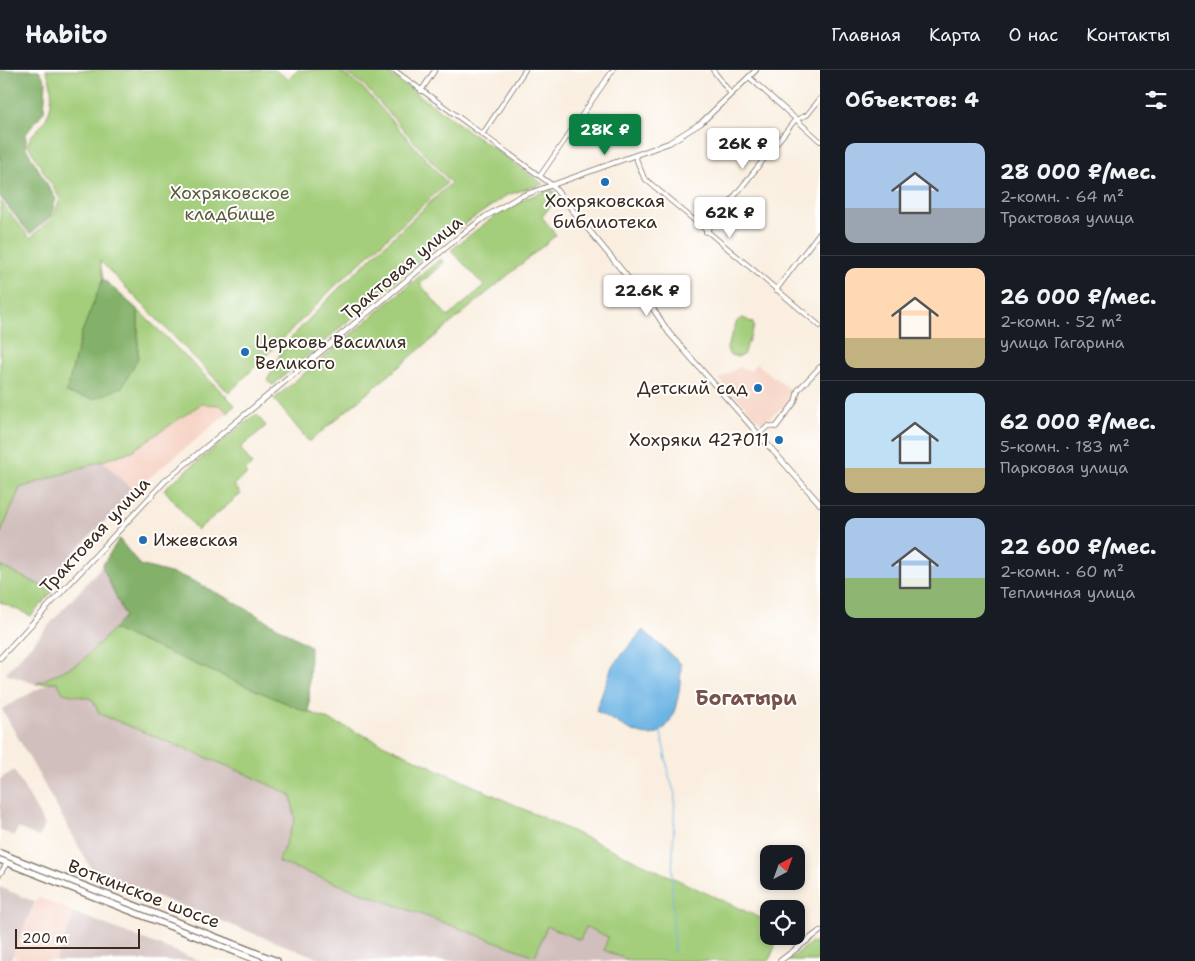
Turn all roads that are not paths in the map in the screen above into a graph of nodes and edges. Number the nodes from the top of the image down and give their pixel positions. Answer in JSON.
{"nodes":[{"id":1,"x":394,"y":70,"type":"edge"},
{"id":2,"x":435,"y":70,"type":"edge"},
{"id":3,"x":525,"y":70,"type":"edge"},
{"id":4,"x":613,"y":70,"type":"edge"},
{"id":5,"x":713,"y":70,"type":"edge"},
{"id":6,"x":756,"y":70,"type":"edge"},
{"id":7,"x":749,"y":77,"type":"junction"},
{"id":8,"x":421,"y":91,"type":"junction"},
{"id":9,"x":731,"y":94,"type":"junction"},
{"id":10,"x":820,"y":99,"type":"edge"},
{"id":11,"x":795,"y":120,"type":"junction"},
{"id":12,"x":482,"y":134,"type":"junction"},
{"id":13,"x":820,"y":141,"type":"edge"},
{"id":14,"x":635,"y":156,"type":"junction"},
{"id":15,"x":540,"y":176,"type":"junction"},
{"id":16,"x":552,"y":184,"type":"junction"},
{"id":17,"x":706,"y":232,"type":"junction"},
{"id":18,"x":820,"y":232,"type":"edge"},
{"id":19,"x":776,"y":290,"type":"junction"},
{"id":20,"x":820,"y":326,"type":"edge"},
{"id":21,"x":820,"y":367,"type":"edge"},
{"id":22,"x":758,"y":434,"type":"junction"},
{"id":23,"x":820,"y":504,"type":"edge"},
{"id":24,"x":0,"y":658,"type":"edge"},
{"id":25,"x":0,"y":854,"type":"edge"},
{"id":26,"x":0,"y":860,"type":"edge"},
{"id":27,"x":8,"y":863,"type":"junction"},
{"id":28,"x":0,"y":874,"type":"edge"},
{"id":29,"x":820,"y":931,"type":"edge"},
{"id":30,"x":259,"y":961,"type":"edge"},
{"id":31,"x":277,"y":961,"type":"edge"},
{"id":32,"x":780,"y":961,"type":"edge"}],
"edges":[{"from":1,"to":8,"type":"street"},
{"from":2,"to":8,"type":"street"},
{"from":3,"to":12,"type":"street"},
{"from":4,"to":15,"type":"street"},
{"from":5,"to":9,"type":"street"},
{"from":6,"to":7,"type":"street","name":"Трактовая улица"},
{"from":7,"to":9,"type":"street","name":"Трактовая улица"},
{"from":7,"to":11,"type":"street"},
{"from":8,"to":12,"type":"street"},
{"from":9,"to":14,"type":"street","name":"Трактовая улица"},
{"from":10,"to":11,"type":"street"},
{"from":11,"to":13,"type":"street"},
{"from":11,"to":17,"type":"street"},
{"from":12,"to":15,"type":"street"},
{"from":14,"to":16,"type":"street","name":"Трактовая улица"},
{"from":14,"to":17,"type":"street"},
{"from":15,"to":16,"type":"street"},
{"from":16,"to":22,"type":"street"},
{"from":16,"to":24,"type":"street","name":"Трактовая улица"},
{"from":17,"to":19,"type":"street"},
{"from":18,"to":19,"type":"street"},
{"from":19,"to":20,"type":"street"},
{"from":21,"to":22,"type":"street"},
{"from":22,"to":23,"type":"street"},
{"from":25,"to":31,"type":"main road","name":"Воткинское шоссе"},
{"from":26,"to":27,"type":"main road","name":"Воткинское шоссе"},
{"from":27,"to":28,"type":"street"},
{"from":27,"to":30,"type":"main road","name":"Воткинское шоссе"},
{"from":29,"to":32,"type":"street"}]}
